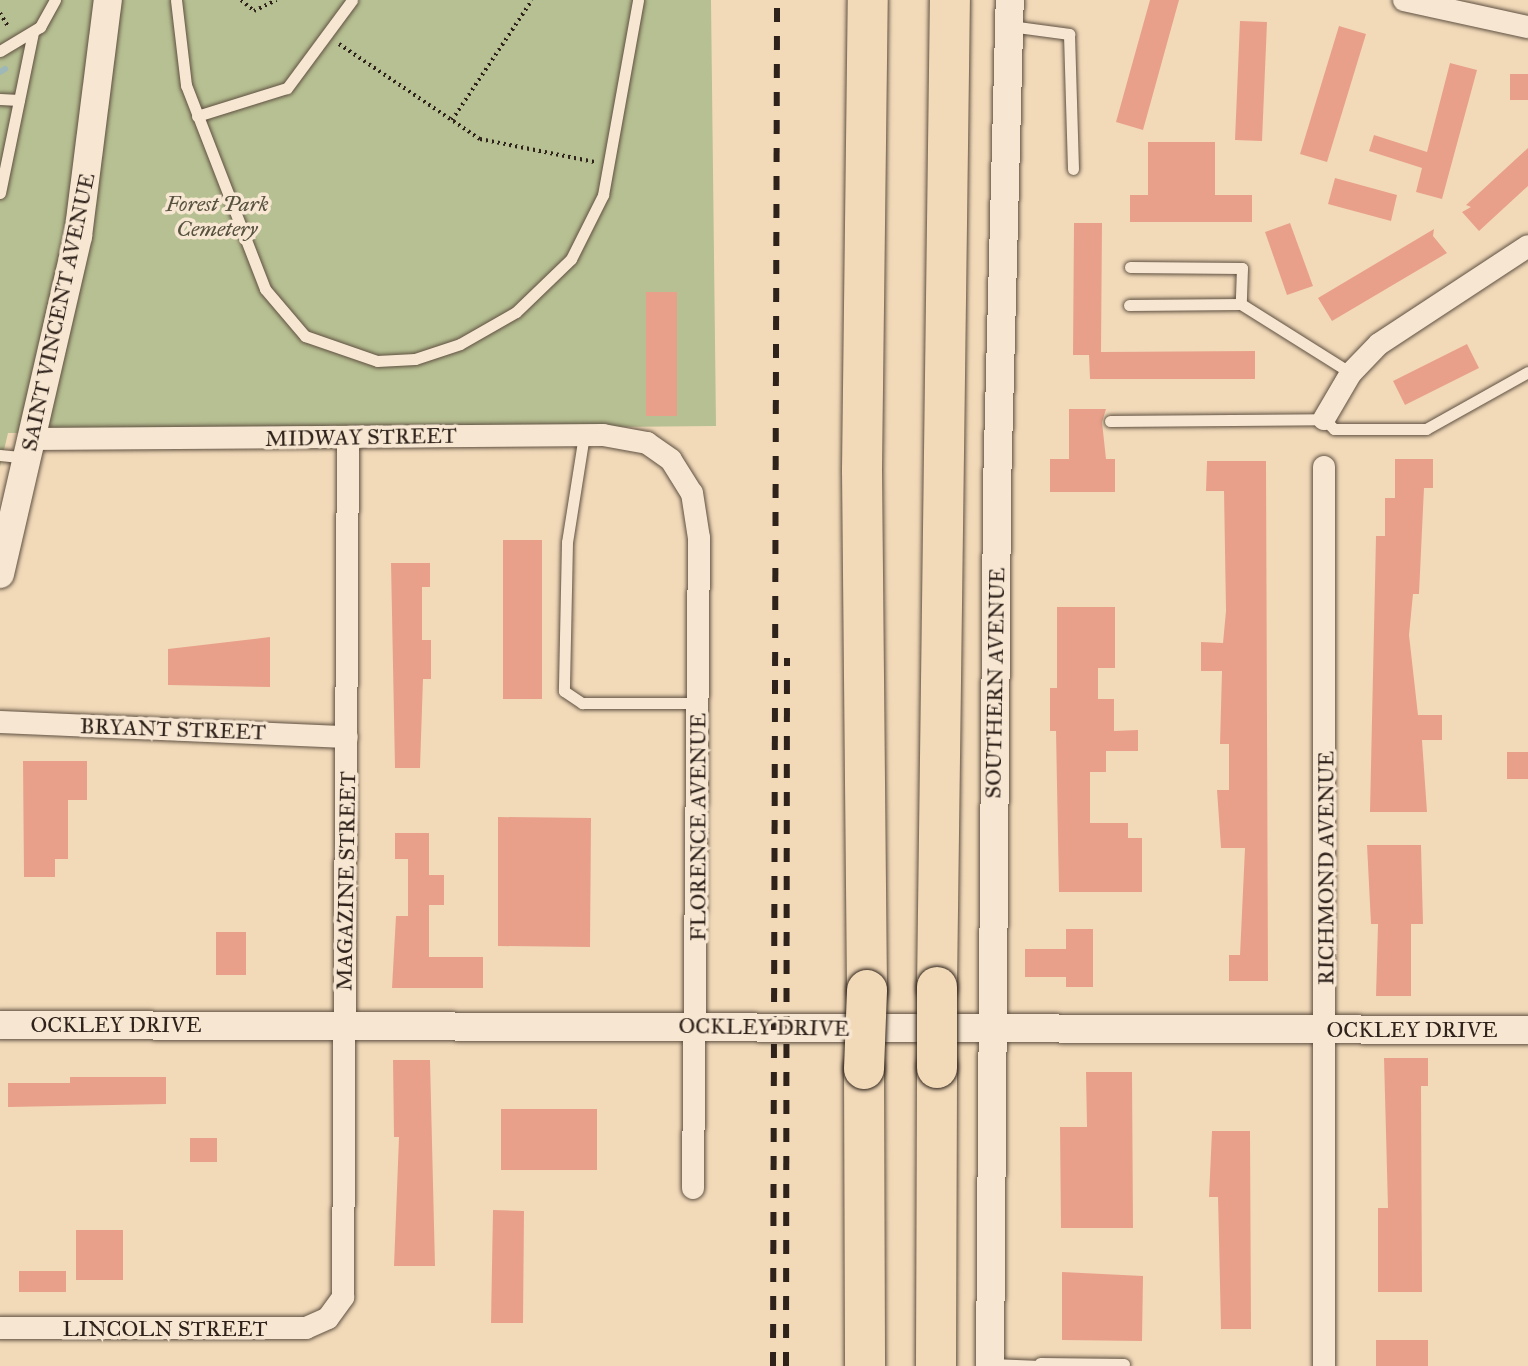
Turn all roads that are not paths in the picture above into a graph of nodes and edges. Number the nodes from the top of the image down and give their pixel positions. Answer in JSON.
{"nodes":[{"id":1,"x":55,"y":0,"type":"edge"},
{"id":2,"x":108,"y":0,"type":"edge"},
{"id":3,"x":176,"y":0,"type":"edge"},
{"id":4,"x":352,"y":0,"type":"edge"},
{"id":5,"x":638,"y":0,"type":"edge"},
{"id":6,"x":868,"y":0,"type":"edge"},
{"id":7,"x":950,"y":0,"type":"edge"},
{"id":8,"x":1404,"y":0,"type":"edge"},
{"id":9,"x":1010,"y":13,"type":"edge"},
{"id":10,"x":1528,"y":27,"type":"edge"},
{"id":11,"x":33,"y":32,"type":"junction"},
{"id":12,"x":0,"y":51,"type":"edge"},
{"id":13,"x":0,"y":99,"type":"edge"},
{"id":14,"x":19,"y":100,"type":"junction"},
{"id":15,"x":197,"y":116,"type":"junction"},
{"id":16,"x":1073,"y":169,"type":"dead end"},
{"id":17,"x":0,"y":193,"type":"edge"},
{"id":18,"x":1528,"y":246,"type":"edge"},
{"id":19,"x":1130,"y":267,"type":"dead end"},
{"id":20,"x":1241,"y":304,"type":"junction"},
{"id":21,"x":1129,"y":305,"type":"dead end"},
{"id":22,"x":1528,"y":372,"type":"edge"},
{"id":23,"x":1351,"y":373,"type":"junction"},
{"id":24,"x":1324,"y":419,"type":"junction"},
{"id":25,"x":1110,"y":421,"type":"dead end"},
{"id":26,"x":584,"y":435,"type":"junction"},
{"id":27,"x":348,"y":437,"type":"junction"},
{"id":28,"x":19,"y":451,"type":"edge"},
{"id":29,"x":1324,"y":467,"type":"dead end"},
{"id":30,"x":680,"y":470,"type":"joint"},
{"id":31,"x":0,"y":574,"type":"edge"},
{"id":32,"x":698,"y":703,"type":"junction"},
{"id":33,"x":0,"y":722,"type":"edge"},
{"id":34,"x":347,"y":737,"type":"junction"},
{"id":35,"x":0,"y":1025,"type":"edge"},
{"id":36,"x":344,"y":1026,"type":"junction"},
{"id":37,"x":697,"y":1026,"type":"junction"},
{"id":38,"x":991,"y":1028,"type":"junction"},
{"id":39,"x":1326,"y":1030,"type":"junction"},
{"id":40,"x":1528,"y":1030,"type":"edge"},
{"id":41,"x":693,"y":1188,"type":"dead end"},
{"id":42,"x":328,"y":1318,"type":"joint"},
{"id":43,"x":0,"y":1328,"type":"edge"},
{"id":44,"x":1124,"y":1364,"type":"dead end"},
{"id":45,"x":990,"y":1365,"type":"edge"},
{"id":46,"x":1040,"y":1365,"type":"edge"},
{"id":47,"x":865,"y":1366,"type":"edge"},
{"id":48,"x":936,"y":1366,"type":"edge"},
{"id":49,"x":1324,"y":1366,"type":"edge"}],
"edges":[{"from":1,"to":11,"type":"lane"},
{"from":2,"to":28,"type":"street","name":"SAINT VINCENT AVENUE"},
{"from":3,"to":15,"type":"lane"},
{"from":4,"to":15,"type":"lane"},
{"from":5,"to":15,"type":"lane"},
{"from":6,"to":47,"type":"highway","bridge":true},
{"from":7,"to":48,"type":"highway","bridge":true},
{"from":8,"to":10,"type":"street"},
{"from":9,"to":16,"type":"lane"},
{"from":9,"to":38,"type":"street","name":"SOUTHERN AVENUE"},
{"from":11,"to":12,"type":"lane"},
{"from":11,"to":14,"type":"lane"},
{"from":13,"to":14,"type":"lane"},
{"from":14,"to":17,"type":"lane"},
{"from":18,"to":23,"type":"street"},
{"from":19,"to":20,"type":"lane"},
{"from":20,"to":21,"type":"lane"},
{"from":20,"to":23,"type":"lane"},
{"from":22,"to":24,"type":"lane"},
{"from":23,"to":24,"type":"street"},
{"from":24,"to":25,"type":"lane"},
{"from":26,"to":27,"type":"street","name":"MIDWAY STREET"},
{"from":26,"to":30,"type":"street","name":"MIDWAY STREET"},
{"from":26,"to":32,"type":"lane"},
{"from":27,"to":28,"type":"street","name":"MIDWAY STREET"},
{"from":27,"to":34,"type":"street","name":"MAGAZINE STREET"},
{"from":28,"to":31,"type":"street","name":"SAINT VINCENT AVENUE"},
{"from":29,"to":39,"type":"street","name":"RICHMOND AVENUE"},
{"from":30,"to":32,"type":"street","name":"FLORENCE AVENUE"},
{"from":32,"to":37,"type":"street","name":"FLORENCE AVENUE"},
{"from":33,"to":34,"type":"street","name":"BRYANT STREET"},
{"from":34,"to":36,"type":"street","name":"MAGAZINE STREET"},
{"from":35,"to":36,"type":"street","name":"OCKLEY DRIVE"},
{"from":36,"to":37,"type":"street","name":"OCKLEY DRIVE"},
{"from":36,"to":42,"type":"street","name":"MAGAZINE STREET"},
{"from":37,"to":38,"type":"street","name":"OCKLEY DRIVE"},
{"from":37,"to":41,"type":"street","name":"FLORENCE AVENUE"},
{"from":38,"to":39,"type":"street","name":"OCKLEY DRIVE"},
{"from":38,"to":45,"type":"street","name":"SOUTHERN AVENUE"},
{"from":39,"to":40,"type":"street","name":"OCKLEY DRIVE"},
{"from":39,"to":49,"type":"street","name":"RICHMOND AVENUE"},
{"from":42,"to":43,"type":"street","name":"LINCOLN STREET"},
{"from":44,"to":46,"type":"lane"},
{"from":45,"to":46,"type":"lane"}]}
